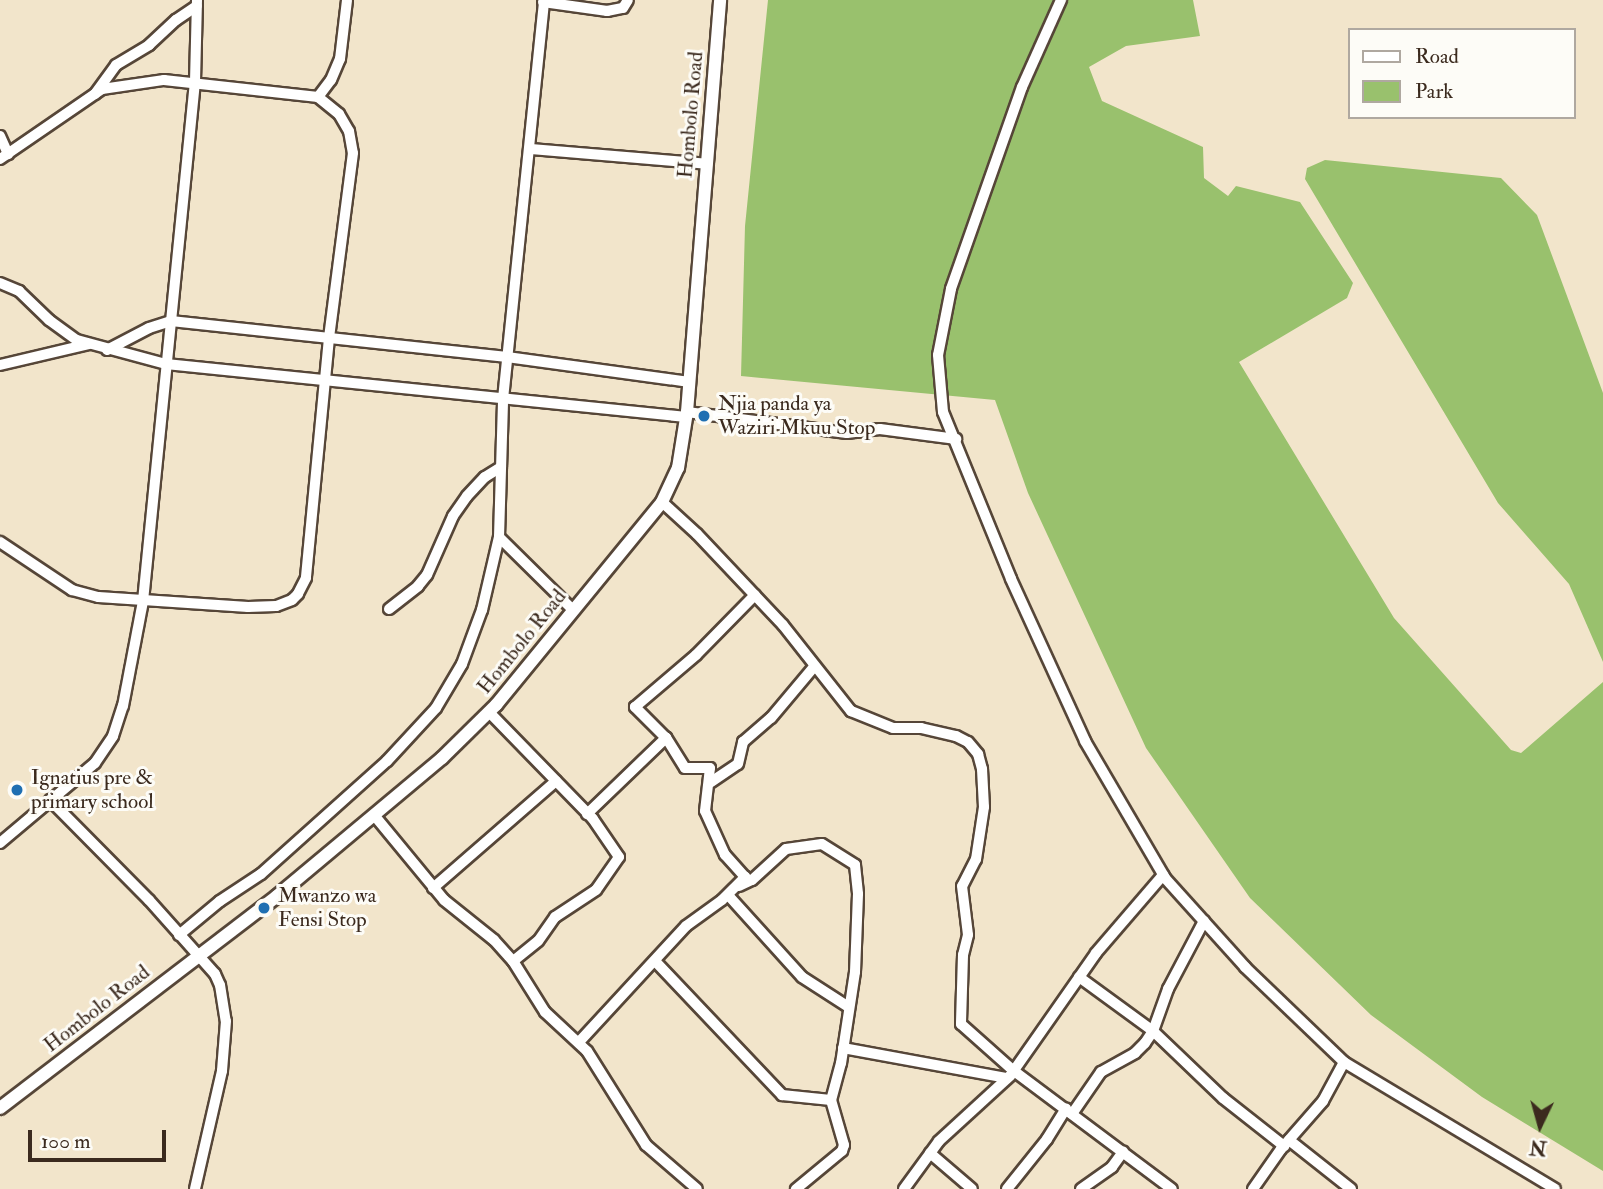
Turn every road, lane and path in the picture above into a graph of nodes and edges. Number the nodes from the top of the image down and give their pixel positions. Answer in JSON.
{"nodes":[{"id":1,"x":347,"y":0,"type":"edge"},
{"id":2,"x":628,"y":0,"type":"edge"},
{"id":3,"x":720,"y":0,"type":"edge"},
{"id":4,"x":1061,"y":0,"type":"edge"},
{"id":5,"x":544,"y":1,"type":"edge"},
{"id":6,"x":197,"y":3,"type":"edge"},
{"id":7,"x":195,"y":82,"type":"junction"},
{"id":8,"x":95,"y":94,"type":"junction"},
{"id":9,"x":318,"y":97,"type":"junction"},
{"id":10,"x":0,"y":136,"type":"edge"},
{"id":11,"x":530,"y":149,"type":"junction"},
{"id":12,"x":4,"y":156,"type":"edge"},
{"id":13,"x":706,"y":164,"type":"junction"},
{"id":14,"x":0,"y":283,"type":"edge"},
{"id":15,"x":171,"y":321,"type":"junction"},
{"id":16,"x":329,"y":338,"type":"junction"},
{"id":17,"x":90,"y":344,"type":"junction"},
{"id":18,"x":107,"y":350,"type":"junction"},
{"id":19,"x":507,"y":357,"type":"junction"},
{"id":20,"x":166,"y":364,"type":"junction"},
{"id":21,"x":0,"y":365,"type":"edge"},
{"id":22,"x":326,"y":380,"type":"junction"},
{"id":23,"x":689,"y":382,"type":"junction"},
{"id":24,"x":503,"y":399,"type":"junction"},
{"id":25,"x":687,"y":415,"type":"junction"},
{"id":26,"x":956,"y":439,"type":"junction"},
{"id":27,"x":501,"y":467,"type":"junction"},
{"id":28,"x":662,"y":502,"type":"junction"},
{"id":29,"x":499,"y":537,"type":"junction"},
{"id":30,"x":1,"y":543,"type":"edge"},
{"id":31,"x":755,"y":595,"type":"junction"},
{"id":32,"x":143,"y":601,"type":"junction"},
{"id":33,"x":389,"y":609,"type":"dead end"},
{"id":34,"x":573,"y":610,"type":"junction"},
{"id":35,"x":813,"y":668,"type":"junction"},
{"id":36,"x":489,"y":712,"type":"junction"},
{"id":37,"x":666,"y":738,"type":"junction"},
{"id":38,"x":555,"y":781,"type":"junction"},
{"id":39,"x":711,"y":782,"type":"junction"},
{"id":40,"x":50,"y":800,"type":"junction"},
{"id":41,"x":587,"y":814,"type":"junction"},
{"id":42,"x":374,"y":815,"type":"junction"},
{"id":43,"x":0,"y":843,"type":"edge"},
{"id":44,"x":1163,"y":875,"type":"junction"},
{"id":45,"x":738,"y":886,"type":"junction"},
{"id":46,"x":433,"y":888,"type":"junction"},
{"id":47,"x":728,"y":895,"type":"junction"},
{"id":48,"x":1204,"y":921,"type":"junction"},
{"id":49,"x":179,"y":935,"type":"junction"},
{"id":50,"x":198,"y":956,"type":"junction"},
{"id":51,"x":513,"y":961,"type":"junction"},
{"id":52,"x":655,"y":961,"type":"junction"},
{"id":53,"x":1079,"y":977,"type":"junction"},
{"id":54,"x":847,"y":1006,"type":"junction"},
{"id":55,"x":1153,"y":1031,"type":"junction"},
{"id":56,"x":579,"y":1042,"type":"junction"},
{"id":57,"x":843,"y":1048,"type":"junction"},
{"id":58,"x":1344,"y":1062,"type":"junction"},
{"id":59,"x":1011,"y":1074,"type":"junction"},
{"id":60,"x":831,"y":1100,"type":"junction"},
{"id":61,"x":0,"y":1108,"type":"edge"},
{"id":62,"x":1069,"y":1112,"type":"junction"},
{"id":63,"x":1286,"y":1143,"type":"junction"},
{"id":64,"x":1123,"y":1152,"type":"junction"},
{"id":65,"x":930,"y":1153,"type":"junction"},
{"id":66,"x":809,"y":1176,"type":"junction"},
{"id":67,"x":1170,"y":1188,"type":"edge"},
{"id":68,"x":195,"y":1189,"type":"edge"},
{"id":69,"x":697,"y":1189,"type":"edge"},
{"id":70,"x":796,"y":1189,"type":"edge"},
{"id":71,"x":814,"y":1189,"type":"edge"},
{"id":72,"x":904,"y":1189,"type":"edge"},
{"id":73,"x":972,"y":1189,"type":"edge"},
{"id":74,"x":1007,"y":1189,"type":"edge"},
{"id":75,"x":1081,"y":1189,"type":"edge"},
{"id":76,"x":1253,"y":1189,"type":"edge"},
{"id":77,"x":1351,"y":1189,"type":"edge"},
{"id":78,"x":1555,"y":1189,"type":"edge"}],
"edges":[{"from":1,"to":9,"type":"street"},
{"from":2,"to":5,"type":"street"},
{"from":3,"to":13,"type":"street","name":"Hombolo Road"},
{"from":4,"to":26,"type":"street"},
{"from":5,"to":11,"type":"street"},
{"from":6,"to":7,"type":"street"},
{"from":6,"to":8,"type":"street"},
{"from":7,"to":8,"type":"street"},
{"from":7,"to":9,"type":"street"},
{"from":7,"to":15,"type":"street"},
{"from":8,"to":12,"type":"street"},
{"from":9,"to":16,"type":"street"},
{"from":10,"to":12,"type":"street"},
{"from":11,"to":13,"type":"street"},
{"from":11,"to":19,"type":"street"},
{"from":13,"to":23,"type":"street","name":"Hombolo Road"},
{"from":14,"to":17,"type":"street"},
{"from":15,"to":16,"type":"street"},
{"from":15,"to":18,"type":"street"},
{"from":15,"to":20,"type":"street"},
{"from":16,"to":19,"type":"street"},
{"from":16,"to":22,"type":"street"},
{"from":17,"to":18,"type":"street"},
{"from":17,"to":21,"type":"street"},
{"from":18,"to":20,"type":"street"},
{"from":19,"to":23,"type":"street"},
{"from":19,"to":24,"type":"street"},
{"from":20,"to":22,"type":"street"},
{"from":20,"to":32,"type":"street"},
{"from":22,"to":24,"type":"street"},
{"from":22,"to":32,"type":"street"},
{"from":23,"to":25,"type":"street","name":"Hombolo Road"},
{"from":24,"to":25,"type":"street"},
{"from":24,"to":27,"type":"street"},
{"from":25,"to":26,"type":"street"},
{"from":25,"to":28,"type":"street","name":"Hombolo Road"},
{"from":26,"to":44,"type":"street"},
{"from":27,"to":29,"type":"street"},
{"from":27,"to":33,"type":"street"},
{"from":28,"to":31,"type":"street"},
{"from":28,"to":34,"type":"street","name":"Hombolo Road"},
{"from":29,"to":34,"type":"street"},
{"from":29,"to":49,"type":"street"},
{"from":30,"to":32,"type":"street"},
{"from":31,"to":35,"type":"street"},
{"from":31,"to":37,"type":"street"},
{"from":32,"to":40,"type":"street"},
{"from":34,"to":36,"type":"street","name":"Hombolo Road"},
{"from":35,"to":39,"type":"street"},
{"from":35,"to":59,"type":"street"},
{"from":36,"to":38,"type":"street"},
{"from":36,"to":42,"type":"street","name":"Hombolo Road"},
{"from":37,"to":39,"type":"street"},
{"from":37,"to":41,"type":"street"},
{"from":38,"to":41,"type":"street"},
{"from":38,"to":46,"type":"street"},
{"from":39,"to":45,"type":"street"},
{"from":40,"to":43,"type":"street"},
{"from":40,"to":49,"type":"street"},
{"from":41,"to":51,"type":"street"},
{"from":42,"to":46,"type":"street"},
{"from":42,"to":50,"type":"street","name":"Hombolo Road"},
{"from":44,"to":48,"type":"street"},
{"from":44,"to":53,"type":"street"},
{"from":45,"to":47,"type":"street"},
{"from":45,"to":54,"type":"street"},
{"from":46,"to":51,"type":"street"},
{"from":47,"to":52,"type":"street"},
{"from":47,"to":54,"type":"street"},
{"from":48,"to":55,"type":"street"},
{"from":48,"to":58,"type":"street"},
{"from":49,"to":50,"type":"street"},
{"from":50,"to":61,"type":"street","name":"Hombolo Road"},
{"from":50,"to":68,"type":"street"},
{"from":51,"to":56,"type":"street"},
{"from":52,"to":56,"type":"street"},
{"from":52,"to":60,"type":"street"},
{"from":53,"to":55,"type":"street"},
{"from":53,"to":59,"type":"street"},
{"from":54,"to":57,"type":"street"},
{"from":55,"to":62,"type":"street"},
{"from":55,"to":63,"type":"street"},
{"from":56,"to":69,"type":"street"},
{"from":57,"to":59,"type":"street"},
{"from":57,"to":60,"type":"street"},
{"from":58,"to":63,"type":"street"},
{"from":58,"to":78,"type":"street"},
{"from":59,"to":62,"type":"street"},
{"from":59,"to":65,"type":"street"},
{"from":60,"to":66,"type":"street"},
{"from":62,"to":64,"type":"street"},
{"from":62,"to":74,"type":"street"},
{"from":63,"to":76,"type":"street"},
{"from":63,"to":77,"type":"street"},
{"from":64,"to":67,"type":"street"},
{"from":64,"to":75,"type":"street"},
{"from":65,"to":72,"type":"street"},
{"from":65,"to":73,"type":"street"},
{"from":66,"to":70,"type":"street"},
{"from":66,"to":71,"type":"street"}]}
